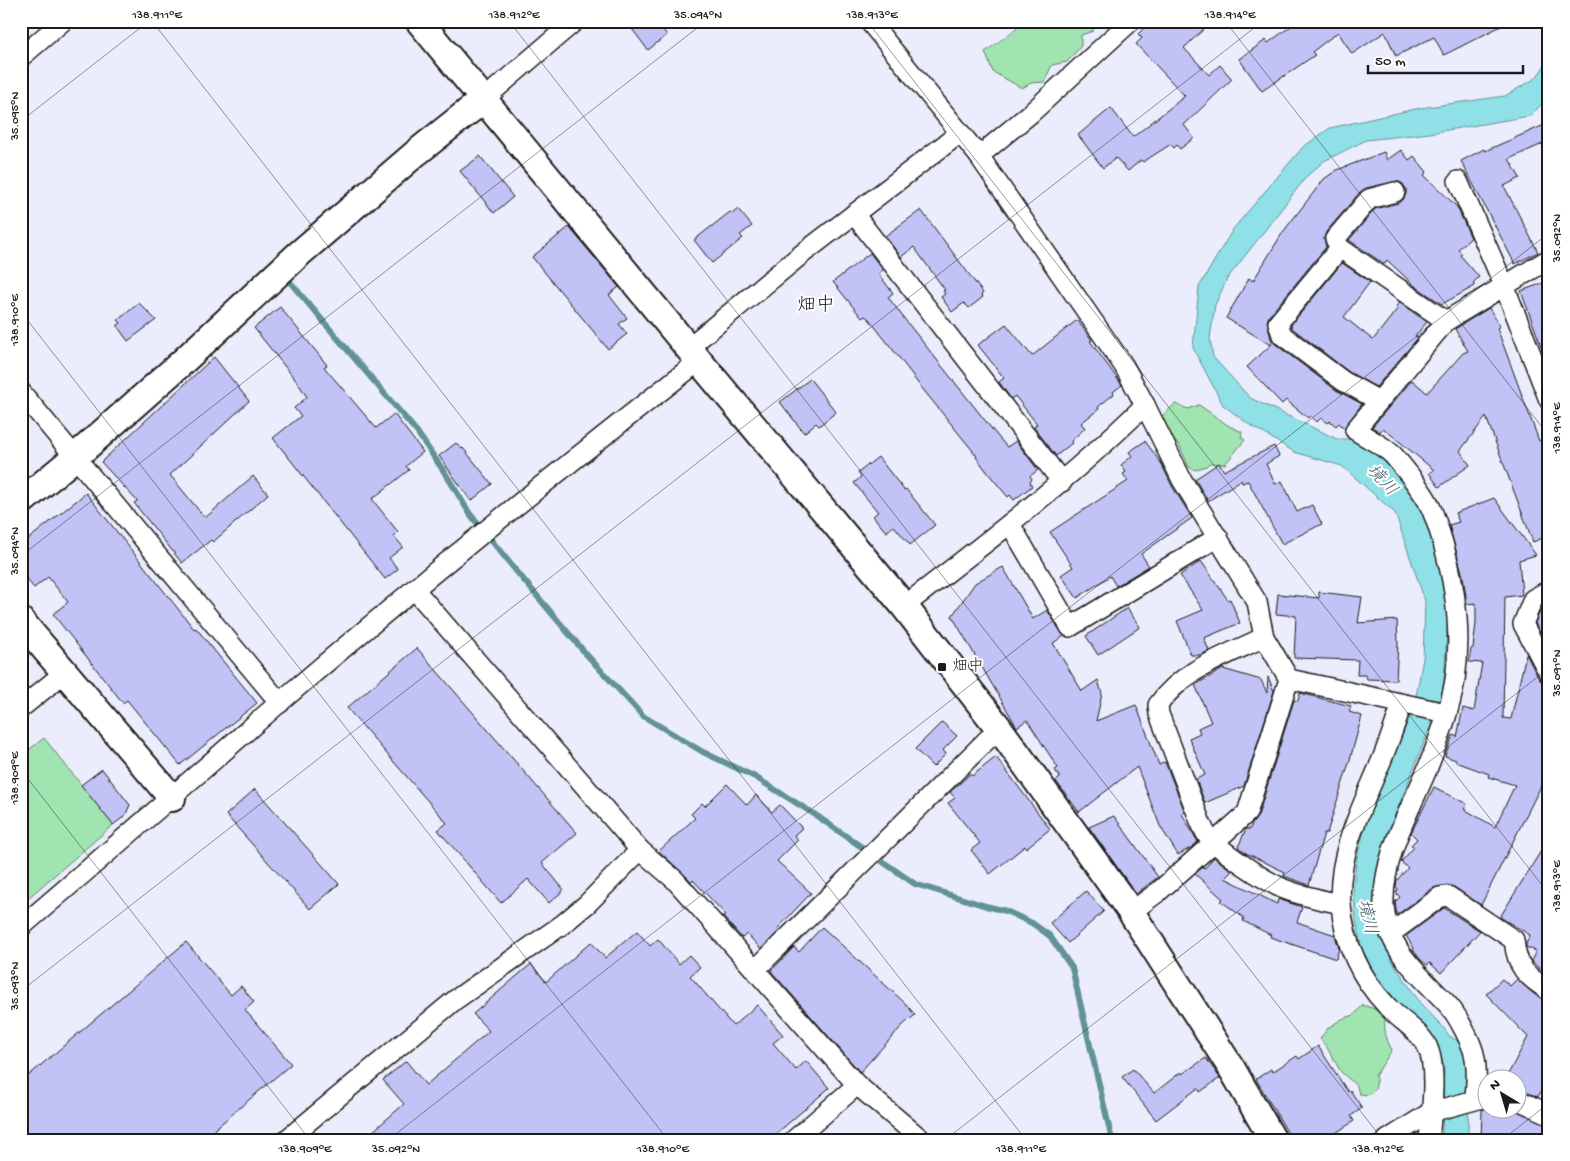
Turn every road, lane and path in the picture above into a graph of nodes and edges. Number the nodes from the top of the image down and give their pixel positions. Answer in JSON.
{"nodes":[{"id":1,"x":63,"y":21,"type":"edge"},
{"id":2,"x":419,"y":21,"type":"edge"},
{"id":3,"x":575,"y":21,"type":"edge"},
{"id":4,"x":869,"y":21,"type":"edge"},
{"id":5,"x":1131,"y":21,"type":"edge"},
{"id":6,"x":21,"y":57,"type":"edge"},
{"id":7,"x":484,"y":99,"type":"junction"},
{"id":8,"x":960,"y":133,"type":"junction"},
{"id":9,"x":979,"y":156,"type":"junction"},
{"id":10,"x":1458,"y":181,"type":"dead end"},
{"id":11,"x":1395,"y":192,"type":"dead end"},
{"id":12,"x":854,"y":214,"type":"junction"},
{"id":13,"x":1340,"y":248,"type":"junction"},
{"id":14,"x":1549,"y":259,"type":"edge"},
{"id":15,"x":1504,"y":285,"type":"junction"},
{"id":16,"x":1446,"y":320,"type":"junction"},
{"id":17,"x":694,"y":354,"type":"junction"},
{"id":18,"x":21,"y":392,"type":"edge"},
{"id":19,"x":1549,"y":400,"type":"edge"},
{"id":20,"x":1379,"y":401,"type":"junction"},
{"id":21,"x":1145,"y":405,"type":"junction"},
{"id":22,"x":74,"y":458,"type":"junction"},
{"id":23,"x":1062,"y":482,"type":"junction"},
{"id":24,"x":21,"y":502,"type":"edge"},
{"id":25,"x":1010,"y":524,"type":"junction"},
{"id":26,"x":1218,"y":537,"type":"junction"},
{"id":27,"x":414,"y":589,"type":"junction"},
{"id":28,"x":1549,"y":590,"type":"edge"},
{"id":29,"x":904,"y":606,"type":"junction"},
{"id":30,"x":21,"y":621,"type":"edge"},
{"id":31,"x":1264,"y":638,"type":"junction"},
{"id":32,"x":64,"y":673,"type":"junction"},
{"id":33,"x":1549,"y":673,"type":"edge"},
{"id":34,"x":1289,"y":679,"type":"junction"},
{"id":35,"x":280,"y":703,"type":"junction"},
{"id":36,"x":1402,"y":704,"type":"junction"},
{"id":37,"x":21,"y":708,"type":"edge"},
{"id":38,"x":1446,"y":713,"type":"junction"},
{"id":39,"x":999,"y":728,"type":"junction"},
{"id":40,"x":172,"y":798,"type":"junction"},
{"id":41,"x":1215,"y":842,"type":"junction"},
{"id":42,"x":640,"y":850,"type":"junction"},
{"id":43,"x":1340,"y":904,"type":"junction"},
{"id":44,"x":1132,"y":912,"type":"junction"},
{"id":45,"x":21,"y":927,"type":"edge"},
{"id":46,"x":1390,"y":934,"type":"junction"},
{"id":47,"x":755,"y":970,"type":"junction"},
{"id":48,"x":1549,"y":991,"type":"edge"},
{"id":49,"x":1478,"y":1080,"type":"edge"},
{"id":50,"x":857,"y":1085,"type":"junction"},
{"id":51,"x":1478,"y":1099,"type":"edge"},
{"id":52,"x":1528,"y":1104,"type":"edge"},
{"id":53,"x":1548,"y":1111,"type":"edge"},
{"id":54,"x":1431,"y":1112,"type":"junction"},
{"id":55,"x":286,"y":1140,"type":"edge"},
{"id":56,"x":794,"y":1140,"type":"edge"},
{"id":57,"x":922,"y":1140,"type":"edge"},
{"id":58,"x":1273,"y":1140,"type":"edge"},
{"id":59,"x":1387,"y":1140,"type":"edge"},
{"id":60,"x":1429,"y":1140,"type":"edge"}],
"edges":[{"from":1,"to":6,"type":"street"},
{"from":2,"to":7,"type":"street"},
{"from":3,"to":7,"type":"street"},
{"from":4,"to":8,"type":"street"},
{"from":5,"to":9,"type":"street"},
{"from":7,"to":17,"type":"street"},
{"from":7,"to":22,"type":"street"},
{"from":8,"to":9,"type":"street"},
{"from":8,"to":12,"type":"street"},
{"from":9,"to":21,"type":"street"},
{"from":10,"to":15,"type":"street"},
{"from":11,"to":13,"type":"street"},
{"from":12,"to":17,"type":"street"},
{"from":12,"to":23,"type":"street"},
{"from":13,"to":16,"type":"street"},
{"from":13,"to":20,"type":"street"},
{"from":14,"to":15,"type":"street"},
{"from":15,"to":16,"type":"street"},
{"from":15,"to":19,"type":"street"},
{"from":16,"to":20,"type":"street"},
{"from":17,"to":27,"type":"street"},
{"from":17,"to":29,"type":"street"},
{"from":18,"to":22,"type":"street"},
{"from":20,"to":38,"type":"street"},
{"from":21,"to":23,"type":"street"},
{"from":21,"to":26,"type":"street"},
{"from":22,"to":24,"type":"street"},
{"from":22,"to":35,"type":"street"},
{"from":23,"to":25,"type":"street"},
{"from":25,"to":26,"type":"street"},
{"from":25,"to":29,"type":"street"},
{"from":26,"to":31,"type":"street"},
{"from":27,"to":35,"type":"street"},
{"from":27,"to":42,"type":"street"},
{"from":28,"to":33,"type":"street"},
{"from":29,"to":39,"type":"street"},
{"from":30,"to":32,"type":"street"},
{"from":31,"to":34,"type":"street"},
{"from":31,"to":41,"type":"street"},
{"from":32,"to":37,"type":"street"},
{"from":32,"to":40,"type":"street"},
{"from":34,"to":36,"type":"street"},
{"from":34,"to":41,"type":"street"},
{"from":35,"to":40,"type":"street"},
{"from":36,"to":38,"type":"street"},
{"from":36,"to":43,"type":"street"},
{"from":38,"to":46,"type":"street"},
{"from":39,"to":44,"type":"street"},
{"from":39,"to":47,"type":"street"},
{"from":40,"to":45,"type":"street"},
{"from":41,"to":43,"type":"street"},
{"from":41,"to":44,"type":"street"},
{"from":42,"to":47,"type":"street"},
{"from":42,"to":55,"type":"street"},
{"from":43,"to":54,"type":"street"},
{"from":44,"to":58,"type":"street"},
{"from":46,"to":48,"type":"street"},
{"from":46,"to":49,"type":"street"},
{"from":47,"to":50,"type":"street"},
{"from":50,"to":56,"type":"street"},
{"from":50,"to":57,"type":"street"},
{"from":51,"to":54,"type":"street"},
{"from":52,"to":53,"type":"street"},
{"from":54,"to":59,"type":"street"},
{"from":54,"to":60,"type":"street"}]}
